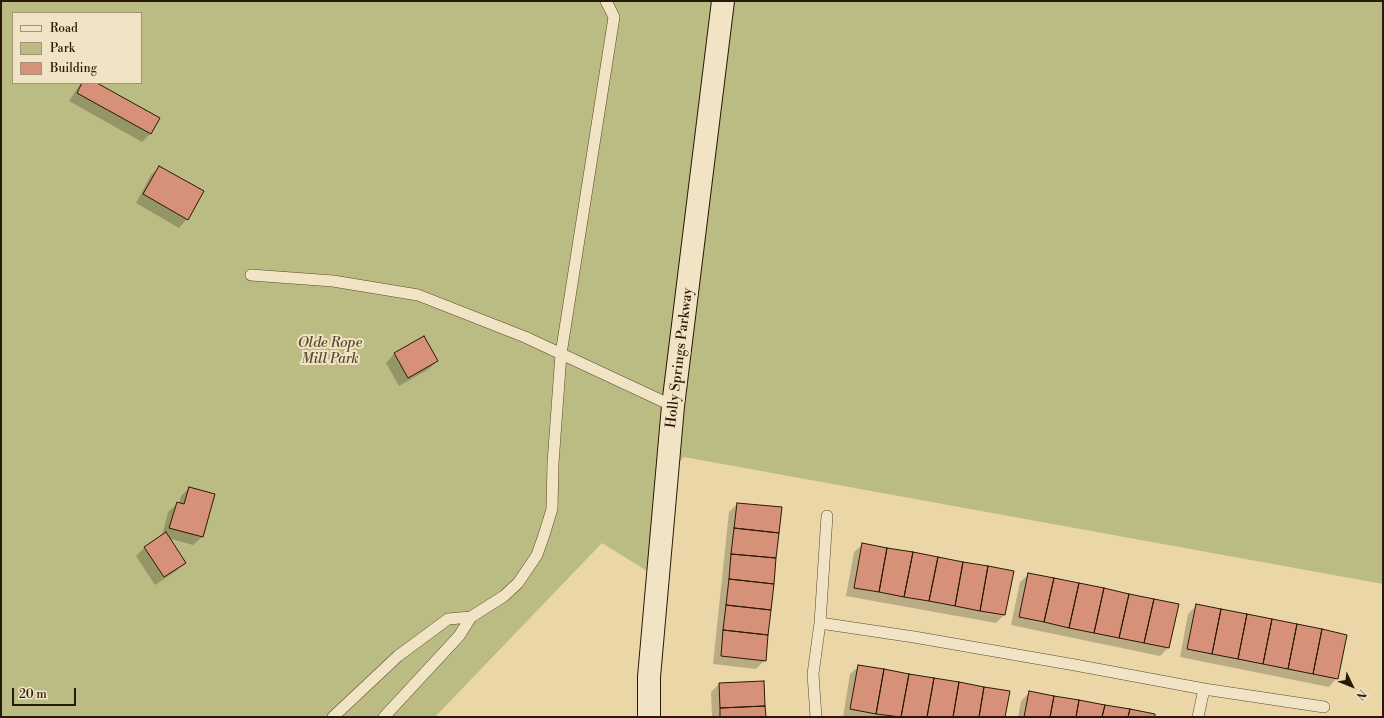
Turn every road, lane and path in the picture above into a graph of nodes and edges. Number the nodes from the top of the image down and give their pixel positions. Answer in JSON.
{"nodes":[{"id":1,"x":606,"y":1,"type":"edge"},
{"id":2,"x":723,"y":1,"type":"edge"},
{"id":3,"x":251,"y":274,"type":"dead end"},
{"id":4,"x":561,"y":354,"type":"junction"},
{"id":5,"x":673,"y":406,"type":"junction"},
{"id":6,"x":827,"y":516,"type":"dead end"},
{"id":7,"x":471,"y":617,"type":"junction"},
{"id":8,"x":820,"y":623,"type":"junction"},
{"id":9,"x":1204,"y":689,"type":"junction"},
{"id":10,"x":1324,"y":707,"type":"dead end"},
{"id":11,"x":333,"y":717,"type":"edge"},
{"id":12,"x":384,"y":717,"type":"edge"},
{"id":13,"x":650,"y":717,"type":"edge"},
{"id":14,"x":816,"y":717,"type":"edge"},
{"id":15,"x":1198,"y":717,"type":"edge"}],
"edges":[{"from":1,"to":4,"type":"lane"},
{"from":2,"to":5,"type":"main road","name":"Holly Springs Parkway"},
{"from":3,"to":4,"type":"lane"},
{"from":4,"to":5,"type":"lane"},
{"from":4,"to":7,"type":"lane"},
{"from":5,"to":13,"type":"main road","name":"Holly Springs Parkway"},
{"from":6,"to":8,"type":"lane"},
{"from":7,"to":11,"type":"lane"},
{"from":7,"to":12,"type":"lane"},
{"from":8,"to":9,"type":"lane"},
{"from":8,"to":14,"type":"lane"},
{"from":9,"to":10,"type":"lane"},
{"from":9,"to":15,"type":"lane"}]}
